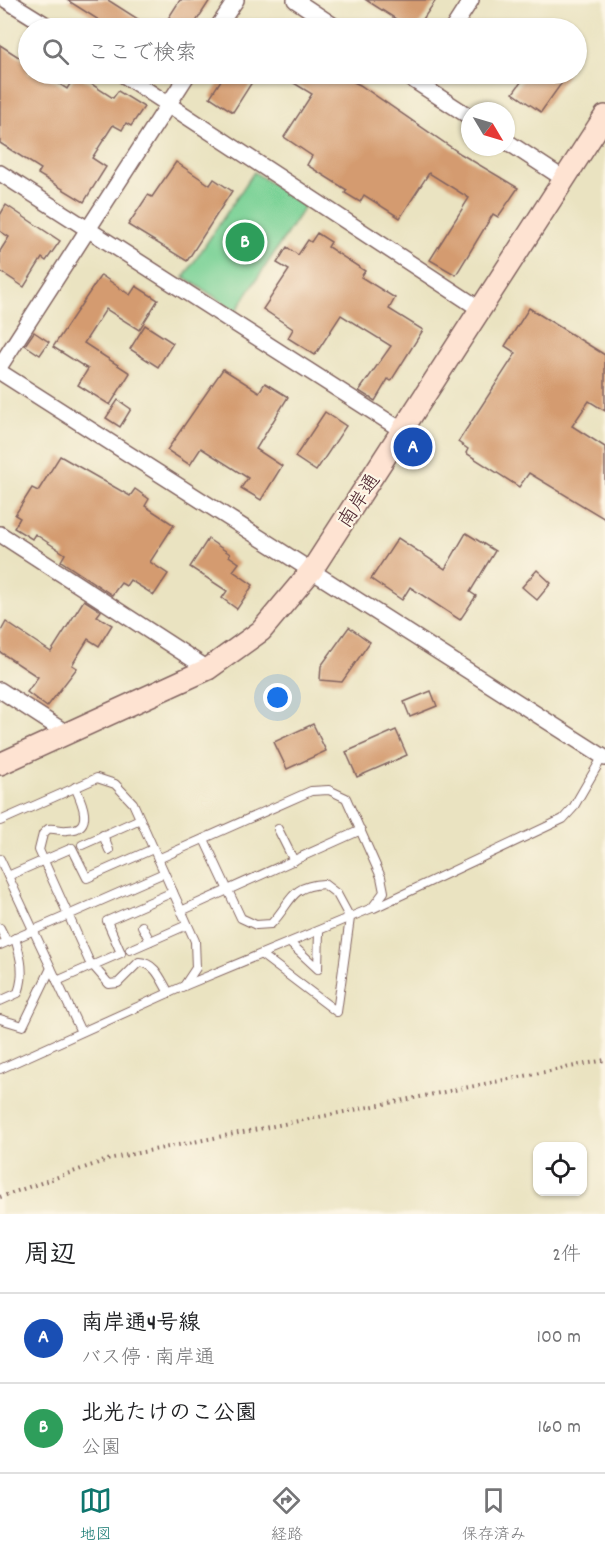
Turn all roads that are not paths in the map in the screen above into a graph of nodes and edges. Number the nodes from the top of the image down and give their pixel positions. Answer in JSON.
{"nodes":[{"id":1,"x":6,"y":0,"type":"edge"},
{"id":2,"x":236,"y":0,"type":"edge"},
{"id":3,"x":295,"y":0,"type":"edge"},
{"id":4,"x":471,"y":0,"type":"edge"},
{"id":5,"x":35,"y":18,"type":"edge"},
{"id":6,"x":224,"y":18,"type":"edge"},
{"id":7,"x":323,"y":18,"type":"edge"},
{"id":8,"x":459,"y":18,"type":"edge"},
{"id":9,"x":138,"y":84,"type":"edge"},
{"id":10,"x":181,"y":84,"type":"edge"},
{"id":11,"x":429,"y":84,"type":"edge"},
{"id":12,"x":169,"y":103,"type":"junction"},
{"id":13,"x":461,"y":110,"type":"edge"},
{"id":14,"x":605,"y":116,"type":"edge"},
{"id":15,"x":515,"y":147,"type":"edge"},
{"id":16,"x":0,"y":173,"type":"edge"},
{"id":17,"x":564,"y":179,"type":"junction"},
{"id":18,"x":86,"y":229,"type":"junction"},
{"id":19,"x":480,"y":309,"type":"junction"},
{"id":20,"x":0,"y":366,"type":"edge"},
{"id":21,"x":0,"y":372,"type":"edge"},
{"id":22,"x":403,"y":431,"type":"junction"},
{"id":23,"x":0,"y":534,"type":"edge"},
{"id":24,"x":312,"y":570,"type":"junction"},
{"id":25,"x":208,"y":669,"type":"junction"},
{"id":26,"x":0,"y":690,"type":"edge"},
{"id":27,"x":68,"y":734,"type":"junction"},
{"id":28,"x":604,"y":757,"type":"edge"},
{"id":29,"x":0,"y":764,"type":"edge"},
{"id":30,"x":75,"y":787,"type":"junction"},
{"id":31,"x":140,"y":819,"type":"junction"},
{"id":32,"x":0,"y":821,"type":"edge"},
{"id":33,"x":278,"y":829,"type":"dead end"},
{"id":34,"x":361,"y":830,"type":"junction"},
{"id":35,"x":104,"y":836,"type":"junction"},
{"id":36,"x":204,"y":839,"type":"junction"},
{"id":37,"x":82,"y":845,"type":"dead end"},
{"id":38,"x":153,"y":849,"type":"junction"},
{"id":39,"x":109,"y":850,"type":"dead end"},
{"id":40,"x":0,"y":859,"type":"edge"},
{"id":41,"x":44,"y":860,"type":"junction"},
{"id":42,"x":158,"y":860,"type":"junction"},
{"id":43,"x":294,"y":861,"type":"junction"},
{"id":44,"x":164,"y":873,"type":"junction"},
{"id":45,"x":8,"y":876,"type":"junction"},
{"id":46,"x":228,"y":890,"type":"junction"},
{"id":47,"x":173,"y":892,"type":"junction"},
{"id":48,"x":372,"y":908,"type":"junction"},
{"id":49,"x":181,"y":911,"type":"junction"},
{"id":50,"x":70,"y":914,"type":"junction"},
{"id":51,"x":350,"y":918,"type":"junction"},
{"id":52,"x":187,"y":925,"type":"junction"},
{"id":53,"x":142,"y":926,"type":"dead end"},
{"id":54,"x":0,"y":928,"type":"edge"},
{"id":55,"x":33,"y":930,"type":"junction"},
{"id":56,"x":319,"y":931,"type":"junction"},
{"id":57,"x":15,"y":938,"type":"junction"},
{"id":58,"x":150,"y":941,"type":"junction"},
{"id":59,"x":290,"y":943,"type":"junction"},
{"id":60,"x":3,"y":944,"type":"edge"},
{"id":61,"x":130,"y":950,"type":"dead end"},
{"id":62,"x":262,"y":955,"type":"junction"},
{"id":63,"x":92,"y":966,"type":"junction"},
{"id":64,"x":51,"y":968,"type":"junction"},
{"id":65,"x":57,"y":981,"type":"junction"},
{"id":66,"x":184,"y":987,"type":"junction"},
{"id":67,"x":169,"y":993,"type":"junction"},
{"id":68,"x":0,"y":1001,"type":"edge"},
{"id":69,"x":0,"y":1019,"type":"edge"},
{"id":70,"x":81,"y":1032,"type":"junction"},
{"id":71,"x":0,"y":1069,"type":"edge"}],
"edges":[{"from":1,"to":5,"type":"street"},
{"from":2,"to":6,"type":"street"},
{"from":3,"to":7,"type":"street"},
{"from":4,"to":8,"type":"street"},
{"from":9,"to":12,"type":"street"},
{"from":10,"to":12,"type":"street"},
{"from":11,"to":13,"type":"street"},
{"from":12,"to":18,"type":"street"},
{"from":12,"to":19,"type":"street"},
{"from":14,"to":17,"type":"main road","name":"南岸通"},
{"from":15,"to":17,"type":"street"},
{"from":16,"to":18,"type":"street"},
{"from":17,"to":19,"type":"main road","name":"南岸通"},
{"from":18,"to":20,"type":"street"},
{"from":18,"to":22,"type":"street"},
{"from":19,"to":22,"type":"main road","name":"南岸通"},
{"from":21,"to":24,"type":"street"},
{"from":22,"to":24,"type":"main road","name":"南岸通"},
{"from":23,"to":25,"type":"street"},
{"from":24,"to":25,"type":"main road","name":"南岸通"},
{"from":24,"to":28,"type":"street"},
{"from":25,"to":27,"type":"main road","name":"南岸通"},
{"from":26,"to":27,"type":"street"},
{"from":27,"to":29,"type":"main road","name":"南岸通"},
{"from":28,"to":48,"type":"lane"},
{"from":30,"to":31,"type":"lane"},
{"from":30,"to":32,"type":"lane"},
{"from":30,"to":41,"type":"lane"},
{"from":31,"to":35,"type":"lane"},
{"from":31,"to":38,"type":"lane"},
{"from":33,"to":43,"type":"lane"},
{"from":34,"to":36,"type":"lane"},
{"from":34,"to":43,"type":"lane"},
{"from":34,"to":48,"type":"lane"},
{"from":35,"to":37,"type":"lane"},
{"from":35,"to":39,"type":"lane"},
{"from":36,"to":42,"type":"lane"},
{"from":36,"to":46,"type":"lane"},
{"from":38,"to":41,"type":"lane"},
{"from":38,"to":42,"type":"lane"},
{"from":40,"to":45,"type":"lane"},
{"from":41,"to":45,"type":"lane"},
{"from":41,"to":50,"type":"lane"},
{"from":42,"to":44,"type":"lane"},
{"from":43,"to":46,"type":"lane"},
{"from":44,"to":47,"type":"lane"},
{"from":44,"to":50,"type":"lane"},
{"from":45,"to":55,"type":"lane"},
{"from":46,"to":49,"type":"lane"},
{"from":46,"to":51,"type":"lane"},
{"from":47,"to":49,"type":"lane"},
{"from":47,"to":63,"type":"lane"},
{"from":48,"to":51,"type":"lane"},
{"from":49,"to":52,"type":"lane"},
{"from":50,"to":55,"type":"lane"},
{"from":50,"to":63,"type":"lane"},
{"from":51,"to":56,"type":"lane"},
{"from":51,"to":62,"type":"lane"},
{"from":52,"to":58,"type":"lane"},
{"from":52,"to":66,"type":"lane"},
{"from":53,"to":58,"type":"lane"},
{"from":54,"to":60,"type":"lane"},
{"from":55,"to":57,"type":"lane"},
{"from":55,"to":64,"type":"lane"},
{"from":56,"to":59,"type":"lane"},
{"from":56,"to":59,"type":"lane"},
{"from":57,"to":60,"type":"lane"},
{"from":57,"to":68,"type":"lane"},
{"from":58,"to":61,"type":"lane"},
{"from":59,"to":62,"type":"lane"},
{"from":62,"to":66,"type":"lane"},
{"from":63,"to":65,"type":"lane"},
{"from":63,"to":67,"type":"lane"},
{"from":64,"to":65,"type":"lane"},
{"from":64,"to":69,"type":"lane"},
{"from":65,"to":70,"type":"lane"},
{"from":66,"to":67,"type":"lane"},
{"from":67,"to":70,"type":"lane"},
{"from":70,"to":71,"type":"lane"}]}
